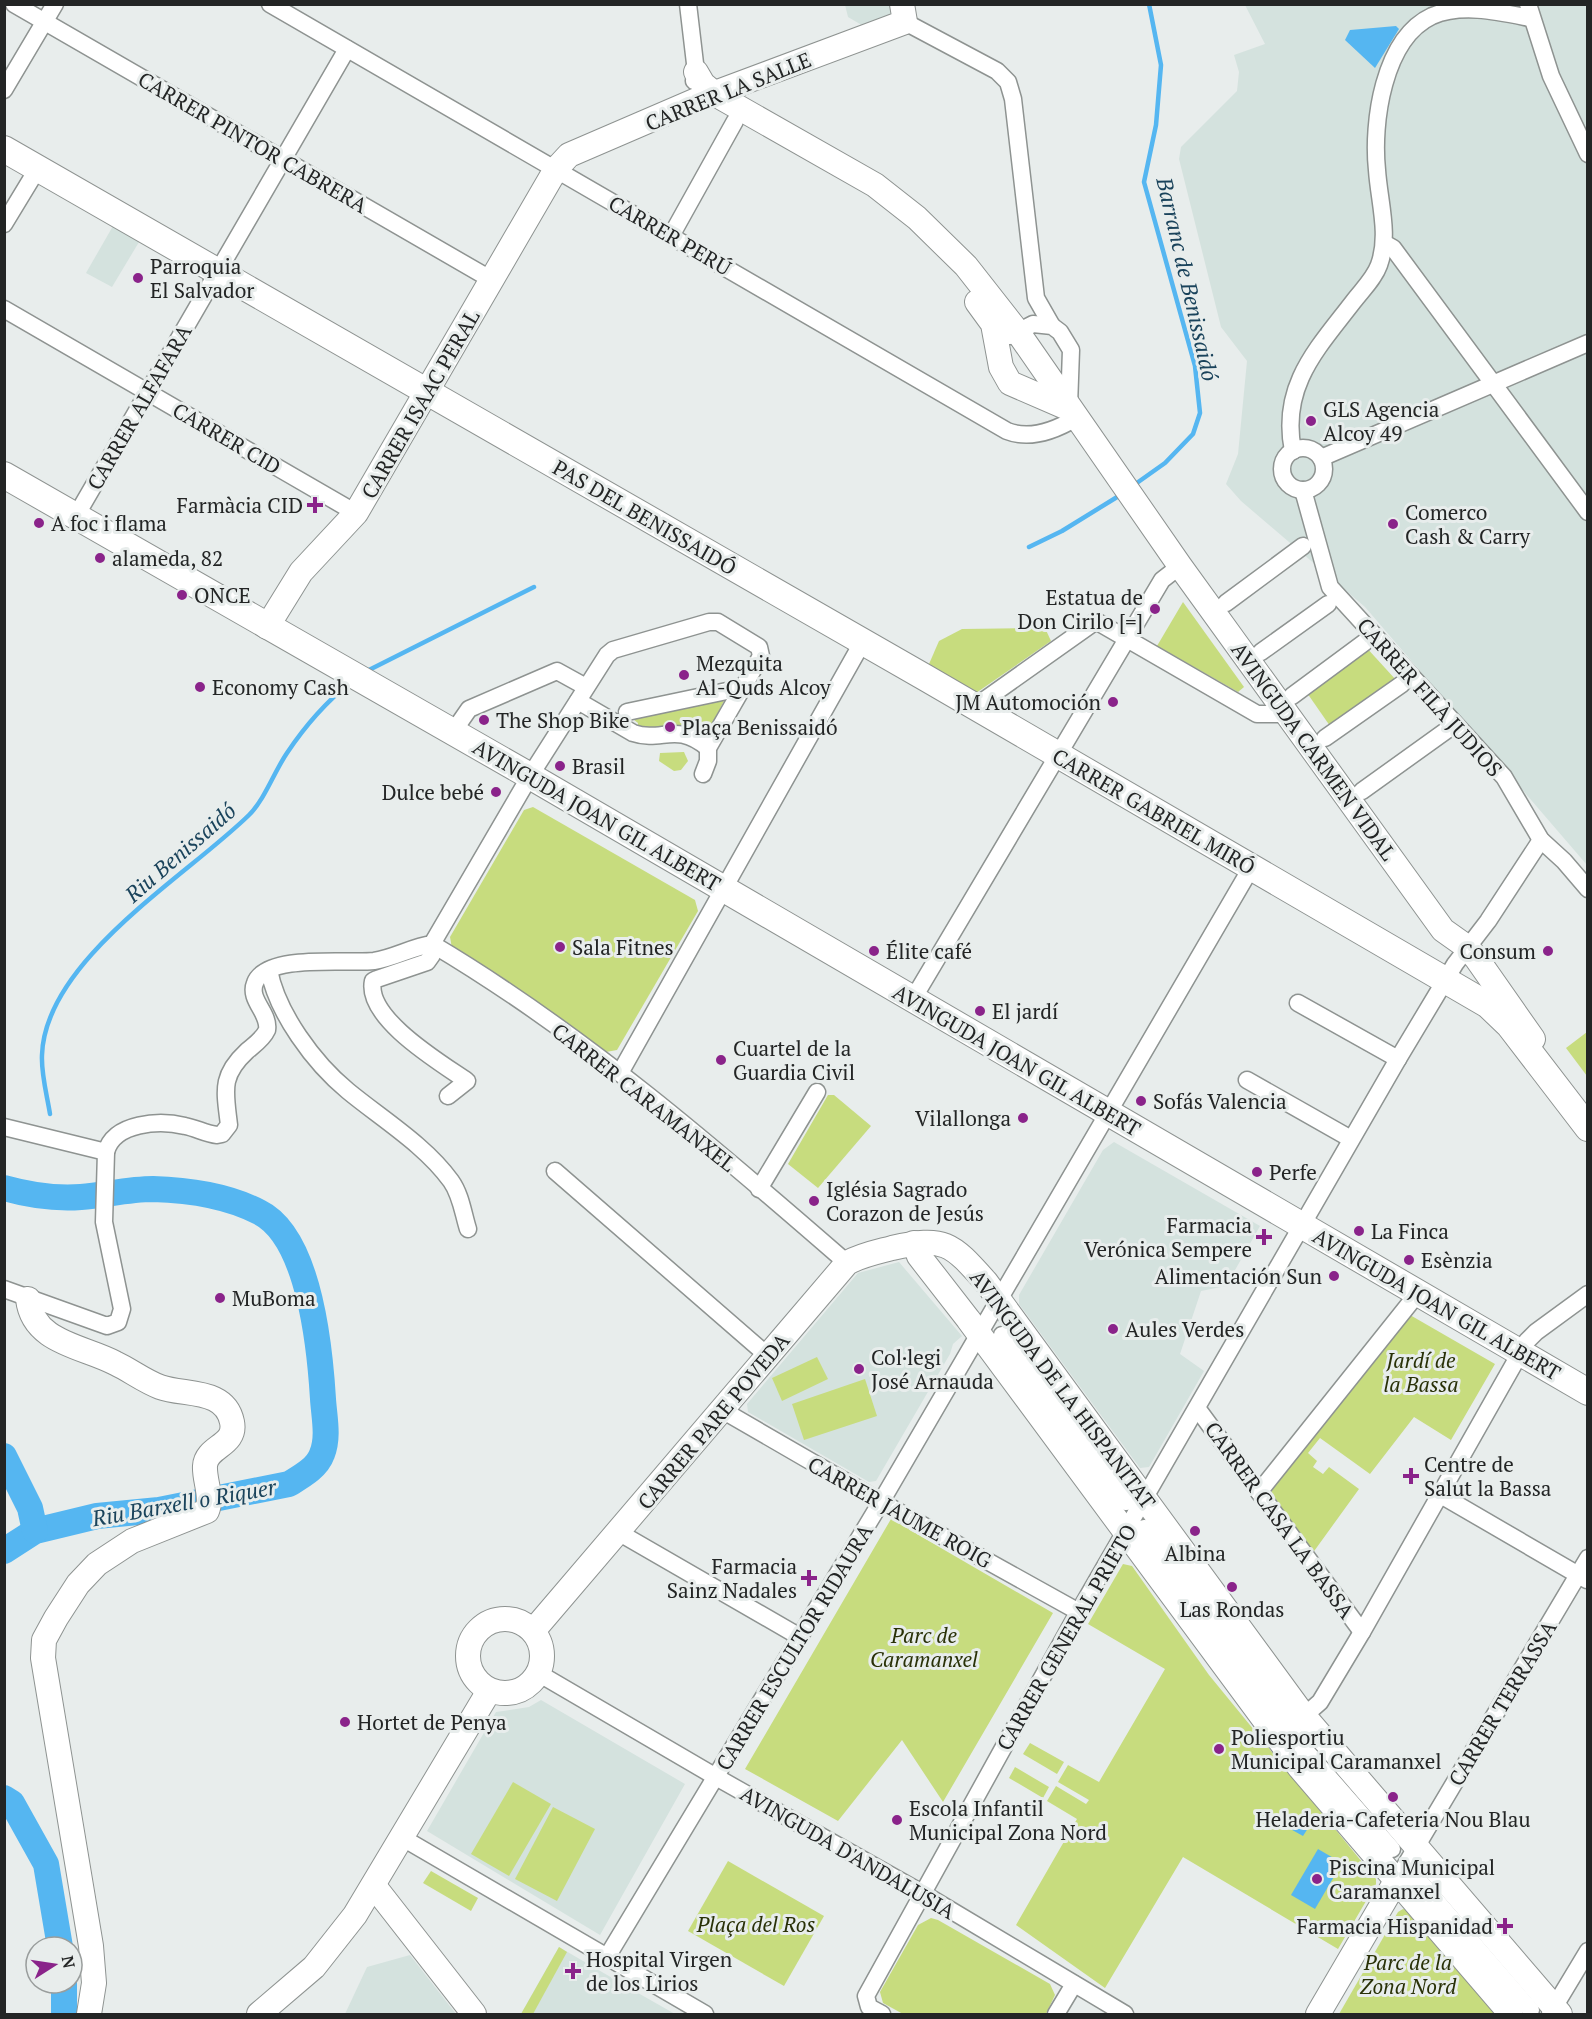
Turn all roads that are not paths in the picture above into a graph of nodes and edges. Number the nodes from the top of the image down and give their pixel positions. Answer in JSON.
{"nodes":[{"id":1,"x":14,"y":4,"type":"edge"},
{"id":2,"x":55,"y":4,"type":"edge"},
{"id":3,"x":270,"y":4,"type":"edge"},
{"id":4,"x":688,"y":4,"type":"edge"},
{"id":5,"x":1529,"y":11,"type":"edge"},
{"id":6,"x":904,"y":13,"type":"edge"},
{"id":7,"x":45,"y":22,"type":"junction"},
{"id":8,"x":347,"y":49,"type":"junction"},
{"id":9,"x":696,"y":72,"type":"joint"},
{"id":10,"x":4,"y":90,"type":"edge"},
{"id":11,"x":707,"y":97,"type":"junction"},
{"id":12,"x":735,"y":121,"type":"junction"},
{"id":13,"x":4,"y":149,"type":"edge"},
{"id":14,"x":1587,"y":154,"type":"edge"},
{"id":15,"x":283,"y":160,"type":"junction"},
{"id":16,"x":38,"y":168,"type":"junction"},
{"id":17,"x":556,"y":169,"type":"junction"},
{"id":18,"x":4,"y":224,"type":"edge"},
{"id":19,"x":671,"y":237,"type":"junction"},
{"id":20,"x":1384,"y":243,"type":"junction"},
{"id":21,"x":219,"y":271,"type":"junction"},
{"id":22,"x":492,"y":280,"type":"junction"},
{"id":23,"x":4,"y":309,"type":"edge"},
{"id":24,"x":1011,"y":323,"type":"junction"},
{"id":25,"x":1047,"y":325,"type":"junction"},
{"id":26,"x":1587,"y":343,"type":"edge"},
{"id":27,"x":1000,"y":358,"type":"junction"},
{"id":28,"x":1062,"y":375,"type":"junction"},
{"id":29,"x":1494,"y":385,"type":"junction"},
{"id":30,"x":1027,"y":391,"type":"junction"},
{"id":31,"x":427,"y":392,"type":"junction"},
{"id":32,"x":148,"y":393,"type":"junction"},
{"id":33,"x":1073,"y":413,"type":"junction"},
{"id":34,"x":1293,"y":451,"type":"junction"},
{"id":35,"x":1321,"y":458,"type":"junction"},
{"id":36,"x":4,"y":476,"type":"edge"},
{"id":37,"x":1303,"y":490,"type":"junction"},
{"id":38,"x":1587,"y":512,"type":"edge"},
{"id":39,"x":356,"y":513,"type":"junction"},
{"id":40,"x":76,"y":516,"type":"junction"},
{"id":41,"x":1303,"y":546,"type":"dead end"},
{"id":42,"x":1174,"y":557,"type":"junction"},
{"id":43,"x":1226,"y":603,"type":"dead end"},
{"id":44,"x":1328,"y":604,"type":"dead end"},
{"id":45,"x":275,"y":631,"type":"junction"},
{"id":46,"x":1127,"y":639,"type":"junction"},
{"id":47,"x":1365,"y":642,"type":"dead end"},
{"id":48,"x":862,"y":643,"type":"junction"},
{"id":49,"x":1262,"y":652,"type":"dead end"},
{"id":50,"x":1402,"y":684,"type":"dead end"},
{"id":51,"x":741,"y":688,"type":"junction"},
{"id":52,"x":582,"y":694,"type":"junction"},
{"id":53,"x":1290,"y":705,"type":"junction"},
{"id":54,"x":976,"y":706,"type":"junction"},
{"id":55,"x":627,"y":712,"type":"dead end"},
{"id":56,"x":450,"y":730,"type":"junction"},
{"id":57,"x":1447,"y":730,"type":"dead end"},
{"id":58,"x":1325,"y":738,"type":"dead end"},
{"id":59,"x":708,"y":748,"type":"junction"},
{"id":60,"x":1058,"y":754,"type":"junction"},
{"id":61,"x":703,"y":774,"type":"dead end"},
{"id":62,"x":530,"y":776,"type":"junction"},
{"id":63,"x":1362,"y":791,"type":"dead end"},
{"id":64,"x":1541,"y":840,"type":"junction"},
{"id":65,"x":1251,"y":868,"type":"junction"},
{"id":66,"x":1587,"y":889,"type":"edge"},
{"id":67,"x":724,"y":890,"type":"junction"},
{"id":68,"x":432,"y":944,"type":"junction"},
{"id":69,"x":1467,"y":947,"type":"junction"},
{"id":70,"x":269,"y":970,"type":"junction"},
{"id":71,"x":1446,"y":979,"type":"junction"},
{"id":72,"x":913,"y":999,"type":"junction"},
{"id":73,"x":1298,"y":1003,"type":"dead end"},
{"id":74,"x":1398,"y":1059,"type":"junction"},
{"id":75,"x":620,"y":1072,"type":"junction"},
{"id":76,"x":1247,"y":1080,"type":"dead end"},
{"id":77,"x":817,"y":1092,"type":"dead end"},
{"id":78,"x":448,"y":1096,"type":"dead end"},
{"id":79,"x":1109,"y":1113,"type":"junction"},
{"id":80,"x":1586,"y":1125,"type":"edge"},
{"id":81,"x":4,"y":1127,"type":"edge"},
{"id":82,"x":1351,"y":1139,"type":"junction"},
{"id":83,"x":106,"y":1160,"type":"junction"},
{"id":84,"x":555,"y":1171,"type":"dead end"},
{"id":85,"x":759,"y":1189,"type":"junction"},
{"id":86,"x":1302,"y":1226,"type":"junction"},
{"id":87,"x":468,"y":1229,"type":"dead end"},
{"id":88,"x":914,"y":1243,"type":"junction"},
{"id":89,"x":847,"y":1263,"type":"junction"},
{"id":90,"x":4,"y":1289,"type":"edge"},
{"id":91,"x":1418,"y":1293,"type":"junction"},
{"id":92,"x":1587,"y":1294,"type":"edge"},
{"id":93,"x":28,"y":1299,"type":"junction"},
{"id":94,"x":999,"y":1300,"type":"junction"},
{"id":95,"x":991,"y":1335,"type":"junction"},
{"id":96,"x":1521,"y":1353,"type":"junction"},
{"id":97,"x":768,"y":1356,"type":"junction"},
{"id":98,"x":1587,"y":1392,"type":"edge"},
{"id":99,"x":1197,"y":1408,"type":"junction"},
{"id":100,"x":722,"y":1410,"type":"junction"},
{"id":101,"x":1259,"y":1492,"type":"junction"},
{"id":102,"x":1439,"y":1494,"type":"junction"},
{"id":103,"x":1136,"y":1500,"type":"junction"},
{"id":104,"x":881,"y":1502,"type":"junction"},
{"id":105,"x":1135,"y":1530,"type":"junction"},
{"id":106,"x":618,"y":1532,"type":"junction"},
{"id":107,"x":1587,"y":1558,"type":"edge"},
{"id":108,"x":1583,"y":1578,"type":"edge"},
{"id":109,"x":1079,"y":1612,"type":"junction"},
{"id":110,"x":533,"y":1632,"type":"junction"},
{"id":111,"x":1362,"y":1632,"type":"junction"},
{"id":112,"x":800,"y":1637,"type":"junction"},
{"id":113,"x":538,"y":1673,"type":"junction"},
{"id":114,"x":489,"y":1690,"type":"junction"},
{"id":115,"x":1304,"y":1716,"type":"junction"},
{"id":116,"x":716,"y":1778,"type":"junction"},
{"id":117,"x":401,"y":1837,"type":"junction"},
{"id":118,"x":1417,"y":1847,"type":"junction"},
{"id":119,"x":1392,"y":1849,"type":"dead end"},
{"id":120,"x":1406,"y":1879,"type":"junction"},
{"id":121,"x":374,"y":1886,"type":"junction"},
{"id":122,"x":922,"y":1893,"type":"junction"},
{"id":123,"x":1587,"y":1951,"type":"edge"},
{"id":124,"x":607,"y":1957,"type":"junction"},
{"id":125,"x":1074,"y":1984,"type":"junction"},
{"id":126,"x":1541,"y":2012,"type":"edge"},
{"id":127,"x":89,"y":2014,"type":"edge"},
{"id":128,"x":259,"y":2014,"type":"edge"},
{"id":129,"x":474,"y":2014,"type":"edge"},
{"id":130,"x":705,"y":2014,"type":"edge"},
{"id":131,"x":882,"y":2014,"type":"edge"},
{"id":132,"x":1056,"y":2014,"type":"edge"},
{"id":133,"x":1125,"y":2014,"type":"edge"},
{"id":134,"x":1318,"y":2014,"type":"edge"}],
"edges":[{"from":1,"to":7,"type":"street","name":"CARRER PINTOR CABRERA"},
{"from":2,"to":7,"type":"street"},
{"from":3,"to":8,"type":"street","name":"CARRER PERÚ"},
{"from":4,"to":9,"type":"street"},
{"from":5,"to":14,"type":"street"},
{"from":5,"to":20,"type":"street"},
{"from":6,"to":11,"type":"street","name":"CARRER LA SALLE"},
{"from":6,"to":25,"type":"street"},
{"from":7,"to":10,"type":"street"},
{"from":7,"to":15,"type":"street","name":"CARRER PINTOR CABRERA"},
{"from":8,"to":15,"type":"street","name":"CARRER ALFAFARA"},
{"from":8,"to":17,"type":"street","name":"CARRER PERÚ"},
{"from":9,"to":11,"type":"street"},
{"from":11,"to":12,"type":"street"},
{"from":11,"to":17,"type":"street","name":"CARRER LA SALLE"},
{"from":11,"to":24,"type":"street","name":"AVINGUDA CARMEN VIDAL"},
{"from":12,"to":19,"type":"street"},
{"from":12,"to":27,"type":"street"},
{"from":13,"to":16,"type":"main road","name":"PAS DEL BENISSAIDÓ"},
{"from":15,"to":21,"type":"street","name":"CARRER ALFAFARA"},
{"from":15,"to":22,"type":"street","name":"CARRER PINTOR CABRERA"},
{"from":16,"to":18,"type":"street"},
{"from":16,"to":21,"type":"main road","name":"PAS DEL BENISSAIDÓ"},
{"from":17,"to":19,"type":"street","name":"CARRER PERÚ"},
{"from":17,"to":22,"type":"street","name":"CARRER ISAAC PERAL"},
{"from":19,"to":33,"type":"street","name":"CARRER PERÚ"},
{"from":20,"to":29,"type":"street"},
{"from":20,"to":34,"type":"street"},
{"from":21,"to":31,"type":"main road","name":"PAS DEL BENISSAIDÓ"},
{"from":21,"to":32,"type":"street","name":"CARRER ALFAFARA"},
{"from":22,"to":31,"type":"street","name":"CARRER ISAAC PERAL"},
{"from":23,"to":32,"type":"street","name":"CARRER CID"},
{"from":24,"to":25,"type":"street"},
{"from":24,"to":27,"type":"street"},
{"from":24,"to":28,"type":"street","name":"AVINGUDA CARMEN VIDAL"},
{"from":25,"to":28,"type":"street"},
{"from":26,"to":29,"type":"street"},
{"from":27,"to":30,"type":"street"},
{"from":28,"to":30,"type":"street"},
{"from":28,"to":33,"type":"street","name":"AVINGUDA CARMEN VIDAL"},
{"from":29,"to":35,"type":"street"},
{"from":29,"to":38,"type":"street"},
{"from":30,"to":33,"type":"street"},
{"from":31,"to":39,"type":"street","name":"CARRER ISAAC PERAL"},
{"from":31,"to":48,"type":"main road","name":"PAS DEL BENISSAIDÓ"},
{"from":32,"to":39,"type":"street","name":"CARRER CID"},
{"from":32,"to":40,"type":"street","name":"CARRER ALFAFARA"},
{"from":33,"to":42,"type":"street","name":"AVINGUDA CARMEN VIDAL"},
{"from":34,"to":35,"type":"street"},
{"from":34,"to":37,"type":"street"},
{"from":35,"to":37,"type":"street"},
{"from":36,"to":40,"type":"main road","name":"AVINGUDA JOAN GIL ALBERT"},
{"from":37,"to":64,"type":"street","name":"CARRER FILÀ JUDIOS"},
{"from":39,"to":45,"type":"street","name":"CARRER ISAAC PERAL"},
{"from":40,"to":45,"type":"main road","name":"AVINGUDA JOAN GIL ALBERT"},
{"from":41,"to":43,"type":"street"},
{"from":42,"to":46,"type":"street"},
{"from":42,"to":53,"type":"street","name":"AVINGUDA CARMEN VIDAL"},
{"from":44,"to":49,"type":"street"},
{"from":45,"to":56,"type":"main road","name":"AVINGUDA JOAN GIL ALBERT"},
{"from":46,"to":53,"type":"street"},
{"from":46,"to":54,"type":"street"},
{"from":46,"to":60,"type":"street"},
{"from":47,"to":53,"type":"street"},
{"from":48,"to":54,"type":"main road","name":"CARRER GABRIEL MIRÓ"},
{"from":48,"to":67,"type":"street"},
{"from":50,"to":58,"type":"street"},
{"from":51,"to":52,"type":"street"},
{"from":51,"to":55,"type":"street"},
{"from":51,"to":59,"type":"street"},
{"from":52,"to":56,"type":"street"},
{"from":52,"to":59,"type":"street"},
{"from":52,"to":62,"type":"street"},
{"from":53,"to":69,"type":"street","name":"AVINGUDA CARMEN VIDAL"},
{"from":54,"to":60,"type":"main road","name":"CARRER GABRIEL MIRÓ"},
{"from":56,"to":62,"type":"main road","name":"AVINGUDA JOAN GIL ALBERT"},
{"from":57,"to":63,"type":"street"},
{"from":59,"to":61,"type":"street"},
{"from":60,"to":65,"type":"main road","name":"CARRER GABRIEL MIRÓ"},
{"from":60,"to":72,"type":"street"},
{"from":62,"to":67,"type":"main road","name":"AVINGUDA JOAN GIL ALBERT"},
{"from":62,"to":68,"type":"street"},
{"from":64,"to":66,"type":"street","name":"CARRER FILÀ JUDIOS"},
{"from":64,"to":69,"type":"street","name":"CARRER GENERAL PRIETO"},
{"from":65,"to":71,"type":"main road","name":"CARRER GABRIEL MIRÓ"},
{"from":65,"to":79,"type":"street","name":"CARRER ESCULTOR RIDAURA"},
{"from":67,"to":72,"type":"main road","name":"AVINGUDA JOAN GIL ALBERT"},
{"from":67,"to":75,"type":"street"},
{"from":68,"to":70,"type":"street"},
{"from":68,"to":75,"type":"street","name":"CARRER CARAMANXEL"},
{"from":68,"to":78,"type":"street"},
{"from":69,"to":71,"type":"street","name":"CARRER GENERAL PRIETO"},
{"from":69,"to":80,"type":"street","name":"AVINGUDA CARMEN VIDAL"},
{"from":70,"to":83,"type":"street"},
{"from":70,"to":87,"type":"street"},
{"from":71,"to":74,"type":"street","name":"CARRER GENERAL PRIETO"},
{"from":71,"to":80,"type":"main road","name":"CARRER GABRIEL MIRÓ"},
{"from":72,"to":79,"type":"main road","name":"AVINGUDA JOAN GIL ALBERT"},
{"from":73,"to":74,"type":"street"},
{"from":74,"to":82,"type":"street","name":"CARRER GENERAL PRIETO"},
{"from":75,"to":85,"type":"street","name":"CARRER CARAMANXEL"},
{"from":76,"to":82,"type":"street"},
{"from":77,"to":85,"type":"street"},
{"from":79,"to":86,"type":"main road","name":"AVINGUDA JOAN GIL ALBERT"},
{"from":79,"to":94,"type":"street","name":"CARRER ESCULTOR RIDAURA"},
{"from":81,"to":83,"type":"street"},
{"from":82,"to":86,"type":"street","name":"CARRER GENERAL PRIETO"},
{"from":83,"to":93,"type":"street"},
{"from":84,"to":97,"type":"street"},
{"from":85,"to":89,"type":"street","name":"CARRER CARAMANXEL"},
{"from":86,"to":91,"type":"main road","name":"AVINGUDA JOAN GIL ALBERT"},
{"from":86,"to":99,"type":"street","name":"CARRER GENERAL PRIETO"},
{"from":88,"to":89,"type":"street","name":"CARRER PARE POVEDA"},
{"from":88,"to":94,"type":"street","name":"AVINGUDA DE LA HISPANITAT"},
{"from":88,"to":95,"type":"street","name":"AVINGUDA DE LA HISPANITAT"},
{"from":89,"to":97,"type":"street","name":"CARRER PARE POVEDA"},
{"from":90,"to":93,"type":"street"},
{"from":91,"to":96,"type":"main road","name":"AVINGUDA JOAN GIL ALBERT"},
{"from":91,"to":101,"type":"street"},
{"from":92,"to":96,"type":"street"},
{"from":93,"to":127,"type":"street"},
{"from":94,"to":95,"type":"street","name":"CARRER ESCULTOR RIDAURA"},
{"from":94,"to":103,"type":"street","name":"AVINGUDA DE LA HISPANITAT"},
{"from":95,"to":103,"type":"street","name":"AVINGUDA DE LA HISPANITAT"},
{"from":95,"to":104,"type":"street","name":"CARRER ESCULTOR RIDAURA"},
{"from":95,"to":105,"type":"street","name":"AVINGUDA DE LA HISPANITAT"},
{"from":96,"to":98,"type":"main road","name":"AVINGUDA JOAN GIL ALBERT"},
{"from":96,"to":102,"type":"street"},
{"from":97,"to":100,"type":"street","name":"CARRER PARE POVEDA"},
{"from":99,"to":101,"type":"street","name":"CARRER CASA LA BASSA"},
{"from":99,"to":103,"type":"street","name":"CARRER GENERAL PRIETO"},
{"from":100,"to":104,"type":"street","name":"CARRER JAUME ROIG"},
{"from":100,"to":106,"type":"street","name":"CARRER PARE POVEDA"},
{"from":101,"to":111,"type":"street","name":"CARRER CASA LA BASSA"},
{"from":102,"to":108,"type":"street"},
{"from":102,"to":111,"type":"street"},
{"from":103,"to":105,"type":"street","name":"CARRER GENERAL PRIETO"},
{"from":103,"to":115,"type":"street","name":"AVINGUDA DE LA HISPANITAT"},
{"from":104,"to":109,"type":"street","name":"CARRER JAUME ROIG"},
{"from":104,"to":112,"type":"street","name":"CARRER ESCULTOR RIDAURA"},
{"from":105,"to":109,"type":"street","name":"CARRER GENERAL PRIETO"},
{"from":105,"to":119,"type":"street","name":"AVINGUDA DE LA HISPANITAT"},
{"from":105,"to":120,"type":"street","name":"AVINGUDA DE LA HISPANITAT"},
{"from":106,"to":110,"type":"street","name":"CARRER PARE POVEDA"},
{"from":106,"to":112,"type":"street"},
{"from":107,"to":108,"type":"street","name":"CARRER TERRASSA"},
{"from":108,"to":118,"type":"street","name":"CARRER TERRASSA"},
{"from":109,"to":122,"type":"street","name":"CARRER GENERAL PRIETO"},
{"from":110,"to":113,"type":"street"},
{"from":110,"to":114,"type":"street"},
{"from":111,"to":115,"type":"street"},
{"from":112,"to":116,"type":"street","name":"CARRER ESCULTOR RIDAURA"},
{"from":113,"to":114,"type":"street"},
{"from":113,"to":116,"type":"street","name":"AVINGUDA D'ANDALUSIA"},
{"from":114,"to":117,"type":"street"},
{"from":115,"to":118,"type":"street","name":"AVINGUDA DE LA HISPANITAT"},
{"from":116,"to":122,"type":"street","name":"AVINGUDA D'ANDALUSIA"},
{"from":116,"to":124,"type":"street","name":"CARRER ESCULTOR RIDAURA"},
{"from":117,"to":121,"type":"street"},
{"from":117,"to":124,"type":"street"},
{"from":118,"to":120,"type":"street","name":"CARRER TERRASSA"},
{"from":118,"to":126,"type":"street","name":"AVINGUDA DE LA HISPANITAT"},
{"from":120,"to":126,"type":"street","name":"AVINGUDA DE LA HISPANITAT"},
{"from":120,"to":134,"type":"street"},
{"from":121,"to":128,"type":"street"},
{"from":121,"to":129,"type":"street"},
{"from":122,"to":125,"type":"street","name":"AVINGUDA D'ANDALUSIA"},
{"from":122,"to":131,"type":"street","name":"CARRER GENERAL PRIETO"},
{"from":123,"to":126,"type":"street"},
{"from":124,"to":130,"type":"street"},
{"from":125,"to":132,"type":"street"},
{"from":125,"to":133,"type":"street","name":"AVINGUDA D'ANDALUSIA"}]}
